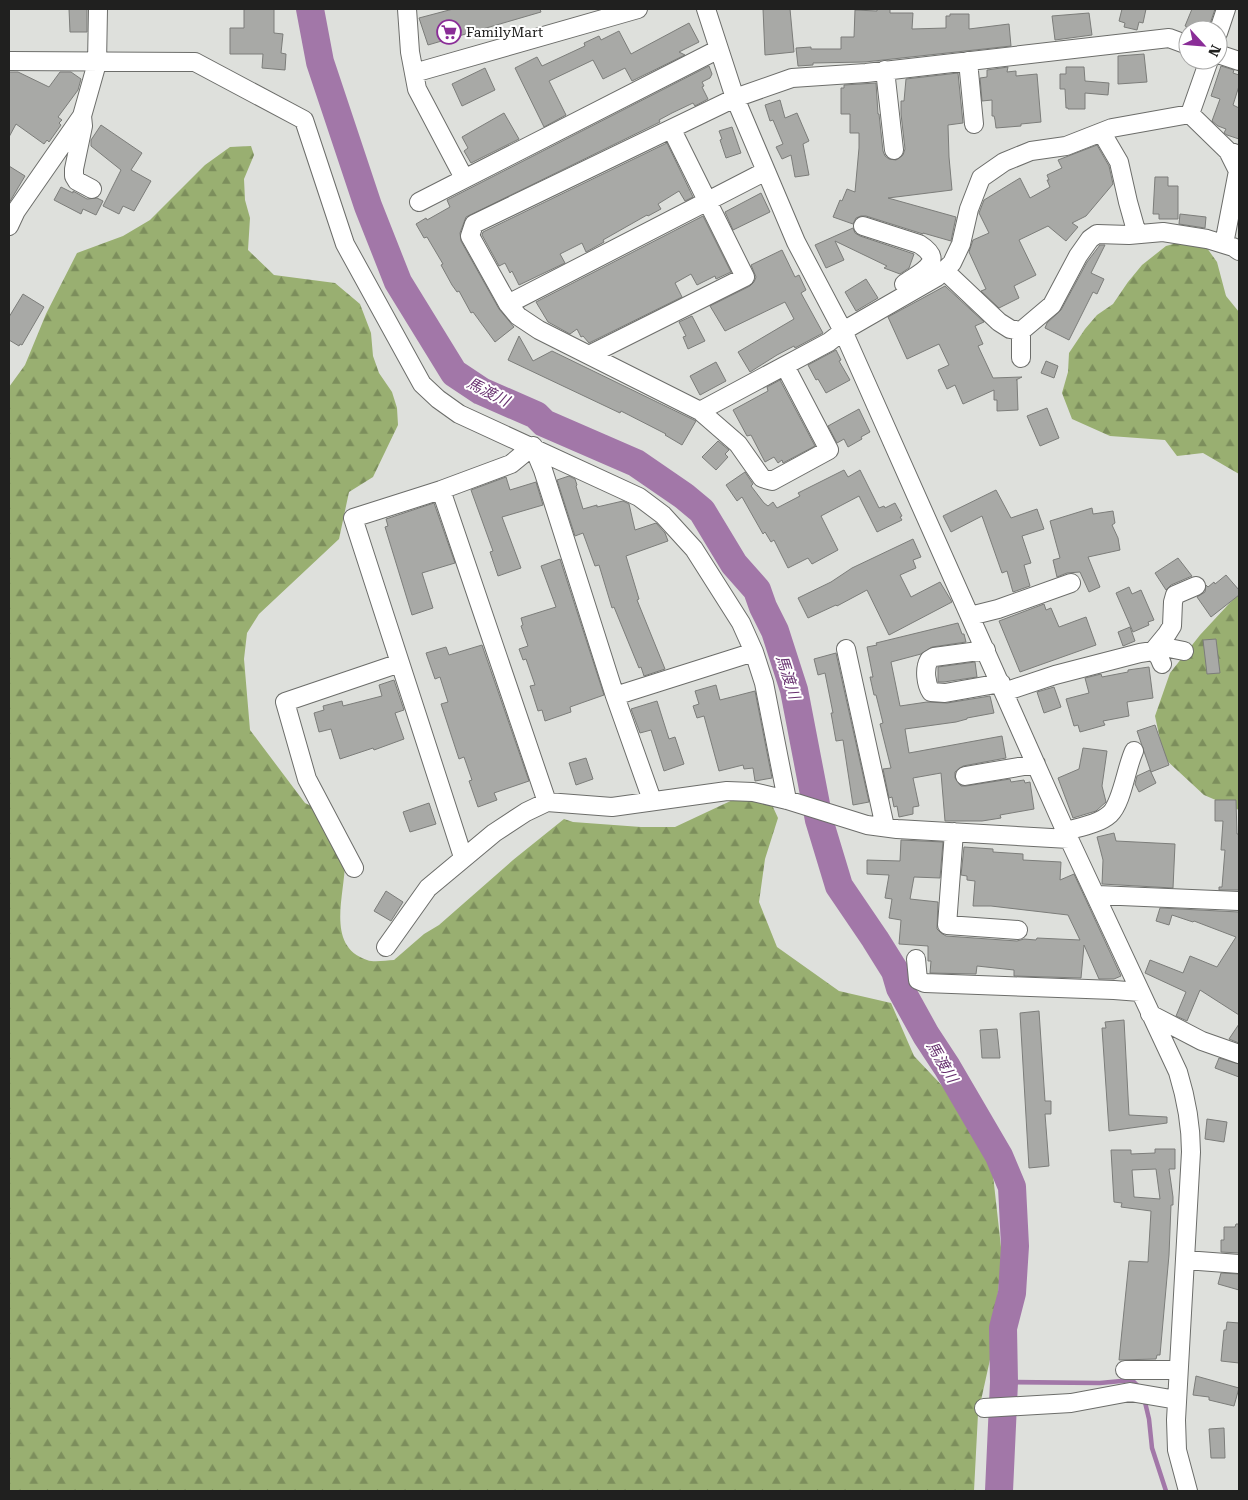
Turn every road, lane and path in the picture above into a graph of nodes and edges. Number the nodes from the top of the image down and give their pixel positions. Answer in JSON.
{"nodes":[{"id":1,"x":98,"y":9,"type":"edge"},
{"id":2,"x":407,"y":9,"type":"edge"},
{"id":3,"x":638,"y":9,"type":"edge"},
{"id":4,"x":706,"y":9,"type":"edge"},
{"id":5,"x":1178,"y":41,"type":"edge"},
{"id":6,"x":719,"y":49,"type":"junction"},
{"id":7,"x":9,"y":61,"type":"edge"},
{"id":8,"x":968,"y":61,"type":"junction"},
{"id":9,"x":97,"y":63,"type":"junction"},
{"id":10,"x":885,"y":70,"type":"junction"},
{"id":11,"x":1205,"y":70,"type":"edge"},
{"id":12,"x":414,"y":73,"type":"junction"},
{"id":13,"x":735,"y":98,"type":"junction"},
{"id":14,"x":1190,"y":114,"type":"junction"},
{"id":15,"x":82,"y":116,"type":"junction"},
{"id":16,"x":974,"y":124,"type":"dead end"},
{"id":17,"x":672,"y":130,"type":"junction"},
{"id":18,"x":1102,"y":133,"type":"junction"},
{"id":19,"x":894,"y":150,"type":"dead end"},
{"id":20,"x":1234,"y":153,"type":"edge"},
{"id":21,"x":766,"y":171,"type":"junction"},
{"id":22,"x":464,"y":178,"type":"junction"},
{"id":23,"x":92,"y":189,"type":"dead end"},
{"id":24,"x":708,"y":201,"type":"junction"},
{"id":25,"x":419,"y":202,"type":"dead end"},
{"id":26,"x":9,"y":226,"type":"edge"},
{"id":27,"x":863,"y":226,"type":"dead end"},
{"id":28,"x":1137,"y":234,"type":"junction"},
{"id":29,"x":1232,"y":248,"type":"edge"},
{"id":30,"x":944,"y":270,"type":"junction"},
{"id":31,"x":895,"y":302,"type":"junction"},
{"id":32,"x":508,"y":304,"type":"junction"},
{"id":33,"x":1021,"y":330,"type":"junction"},
{"id":34,"x":843,"y":331,"type":"junction"},
{"id":35,"x":589,"y":355,"type":"junction"},
{"id":36,"x":1022,"y":358,"type":"dead end"},
{"id":37,"x":785,"y":366,"type":"junction"},
{"id":38,"x":700,"y":411,"type":"junction"},
{"id":39,"x":533,"y":446,"type":"junction"},
{"id":40,"x":441,"y":490,"type":"junction"},
{"id":41,"x":1071,"y":583,"type":"dead end"},
{"id":42,"x":1196,"y":586,"type":"dead end"},
{"id":43,"x":970,"y":616,"type":"junction"},
{"id":44,"x":846,"y":649,"type":"dead end"},
{"id":45,"x":986,"y":650,"type":"junction"},
{"id":46,"x":1184,"y":651,"type":"dead end"},
{"id":47,"x":754,"y":652,"type":"junction"},
{"id":48,"x":1157,"y":658,"type":"junction"},
{"id":49,"x":400,"y":663,"type":"junction"},
{"id":50,"x":1002,"y":688,"type":"junction"},
{"id":51,"x":615,"y":696,"type":"junction"},
{"id":52,"x":1134,"y":751,"type":"dead end"},
{"id":53,"x":1036,"y":764,"type":"junction"},
{"id":54,"x":965,"y":776,"type":"dead end"},
{"id":55,"x":652,"y":800,"type":"junction"},
{"id":56,"x":787,"y":800,"type":"junction"},
{"id":57,"x":547,"y":802,"type":"junction"},
{"id":58,"x":885,"y":827,"type":"junction"},
{"id":59,"x":954,"y":832,"type":"junction"},
{"id":60,"x":1067,"y":835,"type":"junction"},
{"id":61,"x":463,"y":857,"type":"junction"},
{"id":62,"x":354,"y":868,"type":"dead end"},
{"id":63,"x":1097,"y":895,"type":"junction"},
{"id":64,"x":1239,"y":901,"type":"edge"},
{"id":65,"x":1018,"y":930,"type":"dead end"},
{"id":66,"x":386,"y":947,"type":"dead end"},
{"id":67,"x":916,"y":960,"type":"dead end"},
{"id":68,"x":1140,"y":992,"type":"junction"},
{"id":69,"x":1150,"y":1014,"type":"junction"},
{"id":70,"x":1239,"y":1054,"type":"edge"},
{"id":71,"x":1185,"y":1260,"type":"junction"},
{"id":72,"x":1239,"y":1264,"type":"edge"},
{"id":73,"x":1125,"y":1370,"type":"dead end"},
{"id":74,"x":1178,"y":1370,"type":"junction"},
{"id":75,"x":1177,"y":1400,"type":"junction"},
{"id":76,"x":984,"y":1408,"type":"dead end"},
{"id":77,"x":1188,"y":1491,"type":"edge"}],
"edges":[{"from":1,"to":9,"type":"street"},
{"from":2,"to":12,"type":"street"},
{"from":3,"to":12,"type":"street"},
{"from":4,"to":6,"type":"street"},
{"from":5,"to":8,"type":"street"},
{"from":6,"to":13,"type":"street"},
{"from":6,"to":22,"type":"street"},
{"from":7,"to":9,"type":"street"},
{"from":8,"to":10,"type":"street"},
{"from":8,"to":16,"type":"street"},
{"from":9,"to":15,"type":"street"},
{"from":9,"to":39,"type":"street"},
{"from":10,"to":13,"type":"street"},
{"from":10,"to":19,"type":"street"},
{"from":11,"to":14,"type":"street"},
{"from":12,"to":22,"type":"street"},
{"from":13,"to":17,"type":"street"},
{"from":13,"to":21,"type":"street"},
{"from":14,"to":18,"type":"street"},
{"from":14,"to":20,"type":"street"},
{"from":15,"to":23,"type":"street"},
{"from":15,"to":26,"type":"street"},
{"from":17,"to":24,"type":"street"},
{"from":17,"to":32,"type":"street"},
{"from":18,"to":28,"type":"street"},
{"from":18,"to":30,"type":"street"},
{"from":20,"to":29,"type":"street"},
{"from":21,"to":24,"type":"street"},
{"from":21,"to":34,"type":"street"},
{"from":22,"to":25,"type":"street"},
{"from":24,"to":32,"type":"street"},
{"from":24,"to":35,"type":"street"},
{"from":27,"to":31,"type":"street"},
{"from":28,"to":29,"type":"street"},
{"from":28,"to":33,"type":"street"},
{"from":30,"to":31,"type":"street"},
{"from":30,"to":33,"type":"street"},
{"from":31,"to":34,"type":"street"},
{"from":32,"to":35,"type":"street"},
{"from":33,"to":36,"type":"street"},
{"from":34,"to":37,"type":"street"},
{"from":34,"to":43,"type":"street"},
{"from":35,"to":38,"type":"street"},
{"from":37,"to":38,"type":"street"},
{"from":37,"to":38,"type":"street"},
{"from":39,"to":40,"type":"street"},
{"from":39,"to":47,"type":"street"},
{"from":39,"to":51,"type":"street"},
{"from":40,"to":49,"type":"street"},
{"from":40,"to":57,"type":"street"},
{"from":41,"to":43,"type":"street"},
{"from":42,"to":48,"type":"street"},
{"from":43,"to":45,"type":"street"},
{"from":44,"to":58,"type":"street"},
{"from":45,"to":50,"type":"street"},
{"from":45,"to":50,"type":"street"},
{"from":46,"to":48,"type":"street"},
{"from":47,"to":51,"type":"street"},
{"from":47,"to":56,"type":"street"},
{"from":48,"to":50,"type":"street"},
{"from":49,"to":61,"type":"street"},
{"from":49,"to":62,"type":"street"},
{"from":50,"to":53,"type":"street"},
{"from":51,"to":55,"type":"street"},
{"from":52,"to":60,"type":"street"},
{"from":53,"to":54,"type":"street"},
{"from":53,"to":60,"type":"street"},
{"from":55,"to":56,"type":"street"},
{"from":55,"to":57,"type":"street"},
{"from":56,"to":58,"type":"street"},
{"from":57,"to":61,"type":"street"},
{"from":58,"to":59,"type":"street"},
{"from":59,"to":60,"type":"street"},
{"from":59,"to":65,"type":"street"},
{"from":60,"to":63,"type":"street"},
{"from":61,"to":66,"type":"street"},
{"from":63,"to":64,"type":"street"},
{"from":63,"to":68,"type":"street"},
{"from":67,"to":68,"type":"street"},
{"from":68,"to":69,"type":"street"},
{"from":69,"to":70,"type":"street"},
{"from":69,"to":71,"type":"street"},
{"from":71,"to":72,"type":"street"},
{"from":71,"to":74,"type":"street"},
{"from":73,"to":74,"type":"street"},
{"from":74,"to":75,"type":"street"},
{"from":75,"to":76,"type":"street"},
{"from":75,"to":77,"type":"street"}]}
